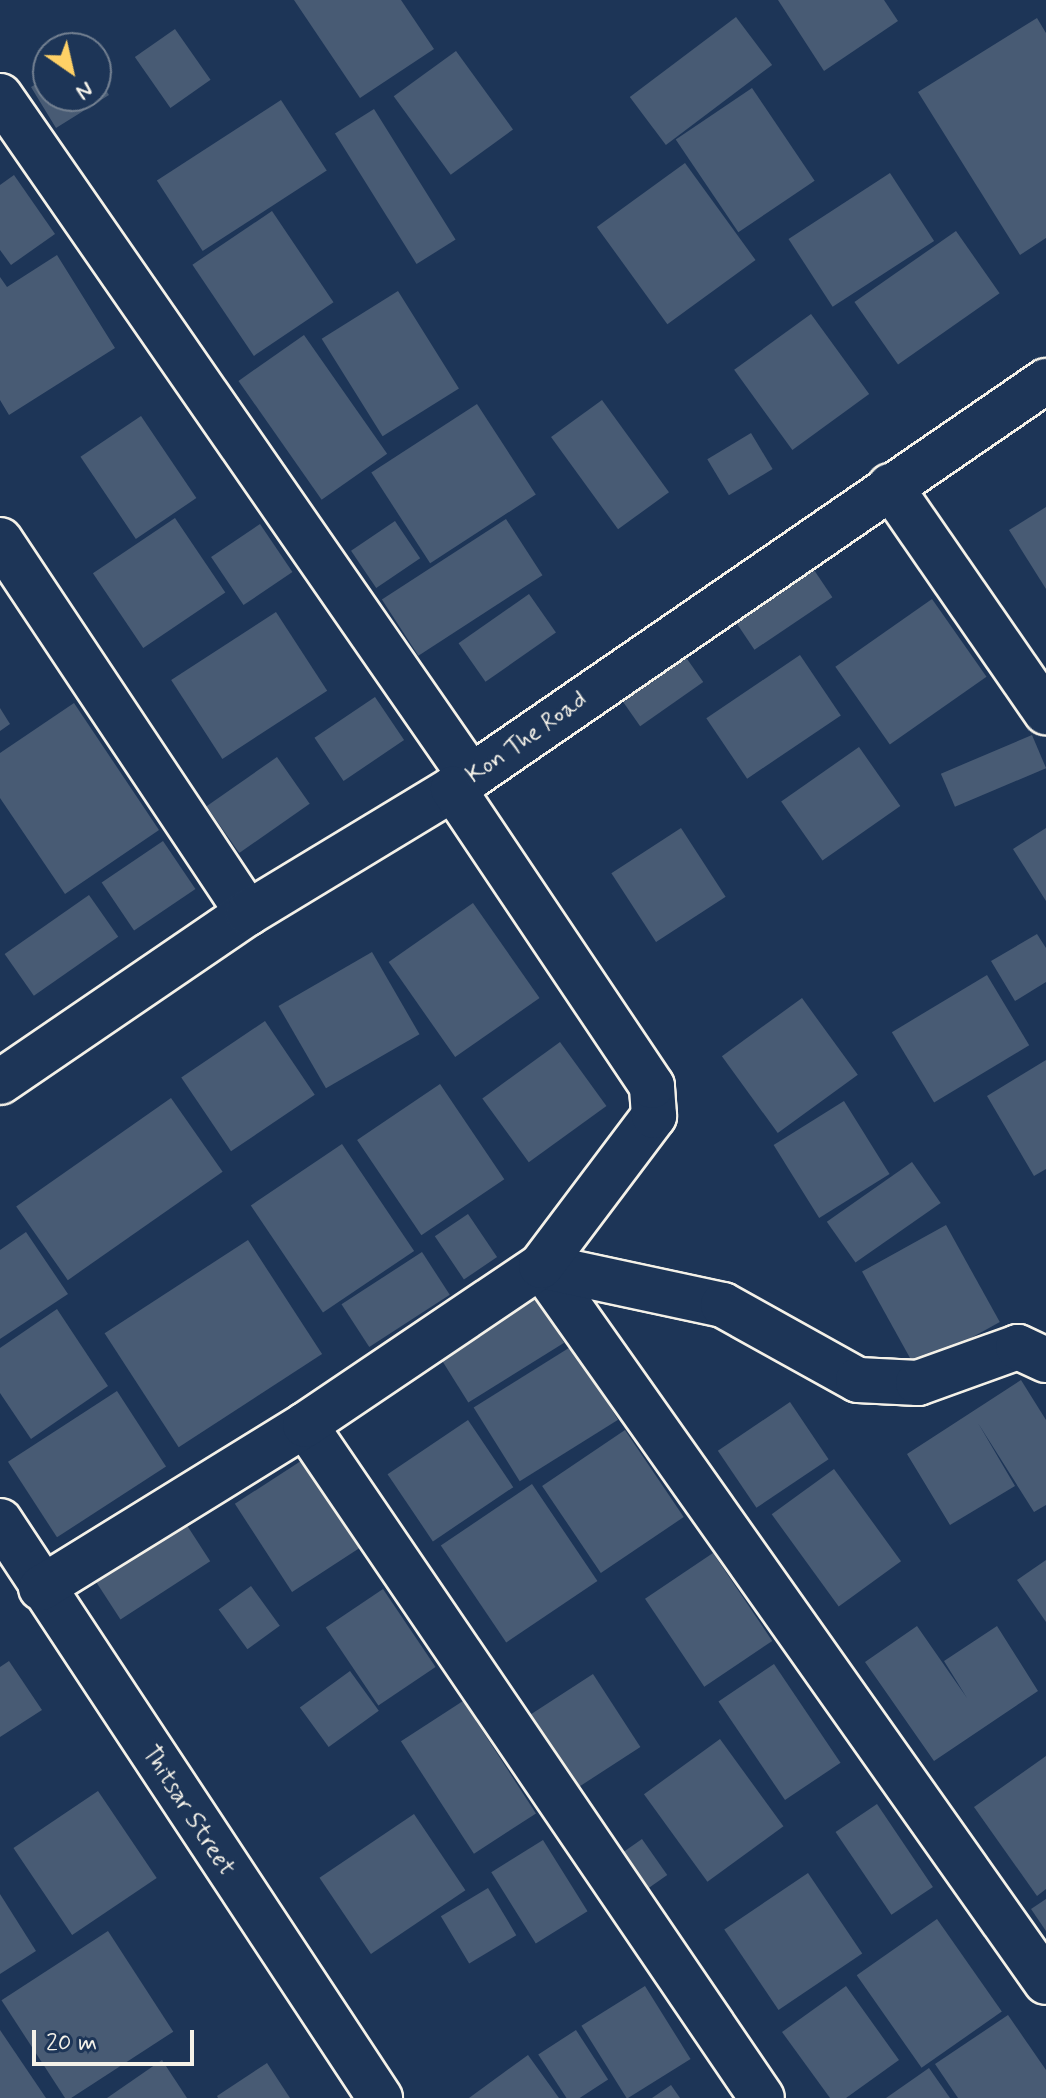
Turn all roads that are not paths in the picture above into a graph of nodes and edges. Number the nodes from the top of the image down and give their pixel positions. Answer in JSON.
{"nodes":[{"id":1,"x":0,"y":96,"type":"edge"},
{"id":2,"x":1046,"y":381,"type":"edge"},
{"id":3,"x":890,"y":486,"type":"junction"},
{"id":4,"x":0,"y":540,"type":"edge"},
{"id":5,"x":1046,"y":712,"type":"edge"},
{"id":6,"x":462,"y":783,"type":"junction"},
{"id":7,"x":248,"y":913,"type":"junction"},
{"id":8,"x":0,"y":1082,"type":"edge"},
{"id":9,"x":541,"y":1266,"type":"junction"},
{"id":10,"x":1046,"y":1360,"type":"edge"},
{"id":11,"x":305,"y":1425,"type":"junction"},
{"id":12,"x":0,"y":1521,"type":"edge"},
{"id":13,"x":41,"y":1588,"type":"junction"},
{"id":14,"x":1046,"y":1982,"type":"edge"},
{"id":15,"x":380,"y":2098,"type":"edge"},
{"id":16,"x":762,"y":2098,"type":"edge"}],
"edges":[{"from":1,"to":6,"type":"street"},
{"from":2,"to":3,"type":"street","name":"Kon The Road"},
{"from":3,"to":5,"type":"street"},
{"from":3,"to":6,"type":"street","name":"Kon The Road"},
{"from":4,"to":7,"type":"street"},
{"from":6,"to":7,"type":"street","name":"Kon The Road"},
{"from":6,"to":9,"type":"street"},
{"from":7,"to":8,"type":"street","name":"Kon The Road"},
{"from":9,"to":10,"type":"street"},
{"from":9,"to":11,"type":"street"},
{"from":9,"to":14,"type":"street"},
{"from":11,"to":13,"type":"street"},
{"from":11,"to":16,"type":"street"},
{"from":12,"to":13,"type":"street","name":"Thitsar Street"},
{"from":13,"to":15,"type":"street","name":"Thitsar Street"}]}
